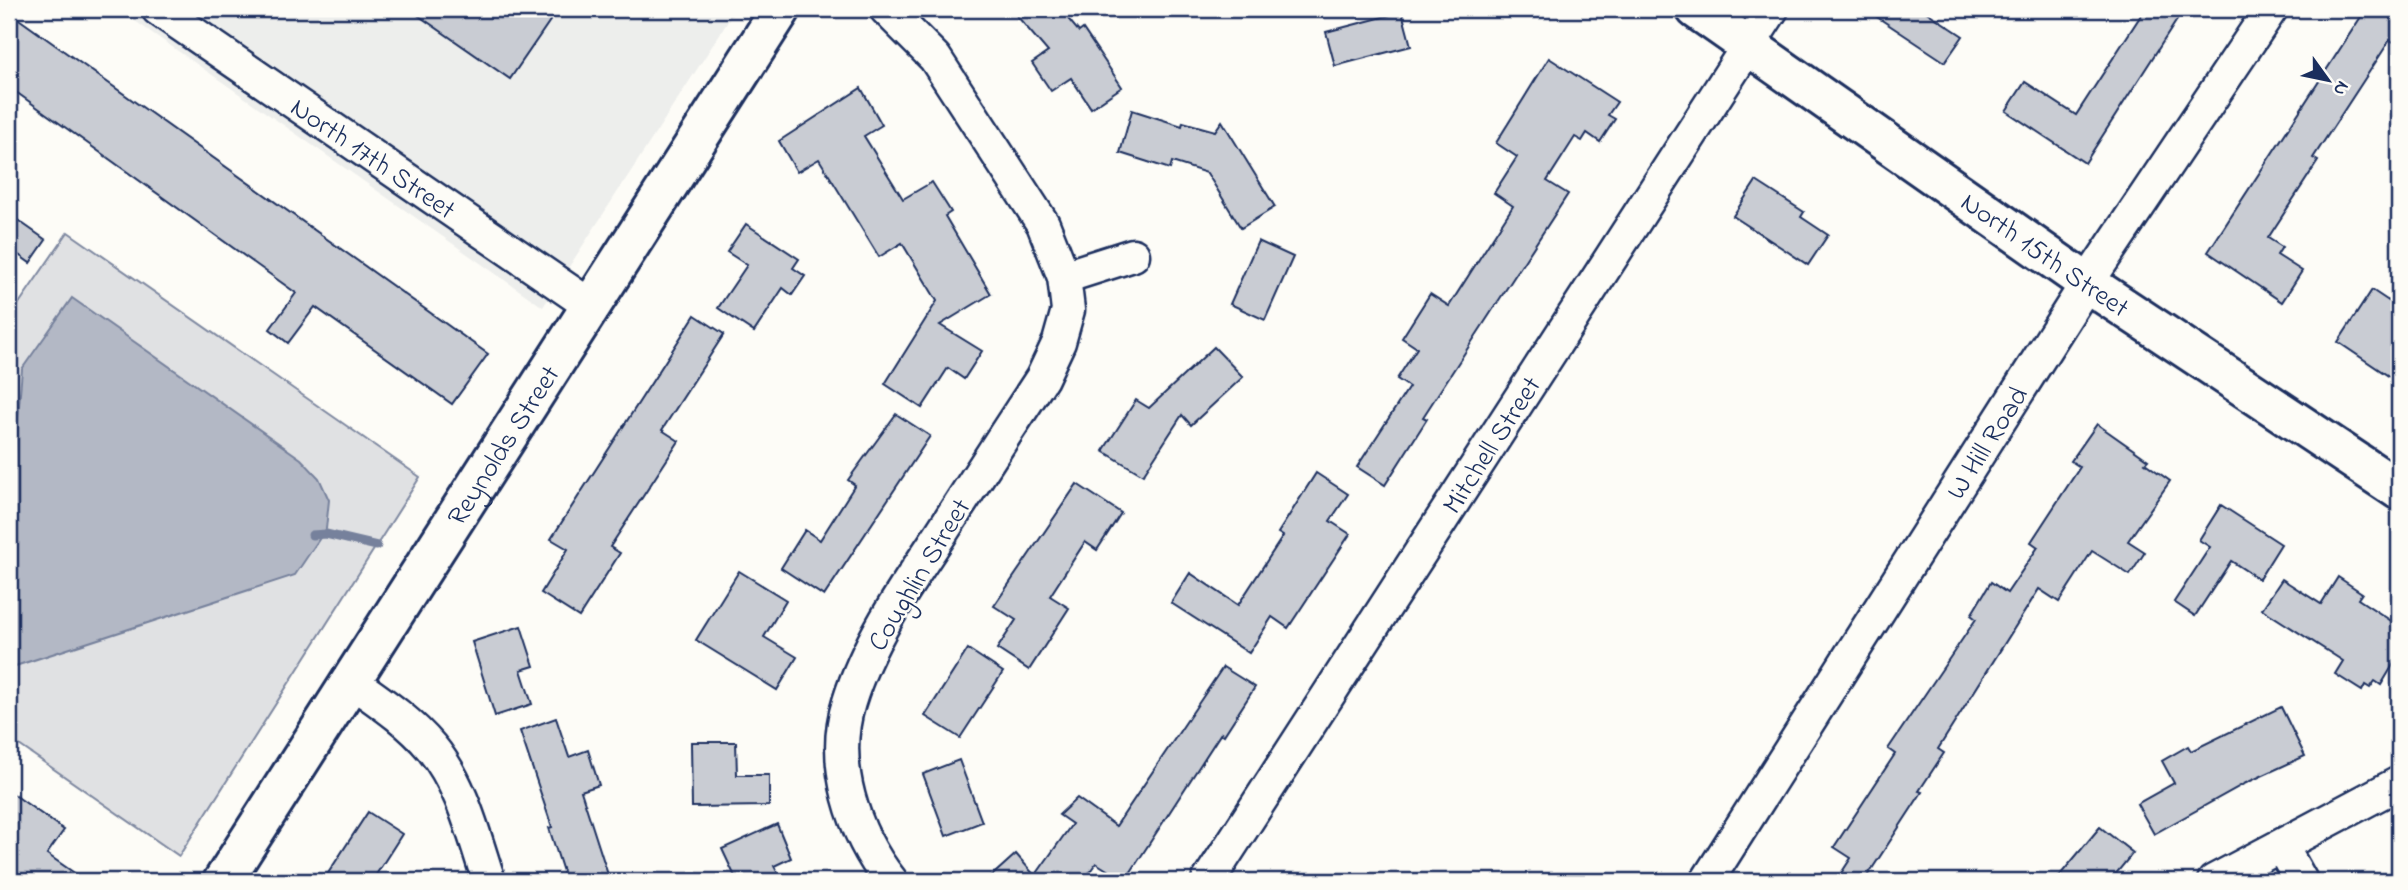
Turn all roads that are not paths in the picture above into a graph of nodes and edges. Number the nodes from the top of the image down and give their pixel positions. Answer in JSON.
{"nodes":[{"id":1,"x":159,"y":9,"type":"edge"},
{"id":2,"x":781,"y":9,"type":"edge"},
{"id":3,"x":886,"y":9,"type":"edge"},
{"id":4,"x":1696,"y":9,"type":"edge"},
{"id":5,"x":1772,"y":9,"type":"edge"},
{"id":6,"x":2272,"y":9,"type":"edge"},
{"id":7,"x":1748,"y":45,"type":"junction"},
{"id":8,"x":1133,"y":255,"type":"dead end"},
{"id":9,"x":1064,"y":277,"type":"junction"},
{"id":10,"x":2087,"y":283,"type":"junction"},
{"id":11,"x":591,"y":306,"type":"junction"},
{"id":12,"x":2399,"y":490,"type":"edge"},
{"id":13,"x":351,"y":681,"type":"junction"},
{"id":14,"x":2399,"y":783,"type":"edge"},
{"id":15,"x":2282,"y":847,"type":"junction"},
{"id":16,"x":223,"y":881,"type":"edge"},
{"id":17,"x":489,"y":881,"type":"edge"},
{"id":18,"x":891,"y":881,"type":"edge"},
{"id":19,"x":1208,"y":881,"type":"edge"},
{"id":20,"x":1707,"y":881,"type":"edge"},
{"id":21,"x":2214,"y":881,"type":"edge"},
{"id":22,"x":2301,"y":881,"type":"edge"}],
"edges":[{"from":1,"to":11,"type":"street","name":"North 17th Street"},
{"from":2,"to":11,"type":"main road","name":"Reynolds Street"},
{"from":3,"to":9,"type":"street","name":"Coughlin Street"},
{"from":4,"to":7,"type":"main road","name":"North 15th Street"},
{"from":5,"to":7,"type":"street","name":"Mitchell Street"},
{"from":6,"to":10,"type":"street","name":"W Hill Road"},
{"from":7,"to":10,"type":"main road","name":"North 15th Street"},
{"from":7,"to":19,"type":"street","name":"Mitchell Street"},
{"from":8,"to":9,"type":"street"},
{"from":9,"to":18,"type":"street","name":"Coughlin Street"},
{"from":10,"to":12,"type":"main road","name":"North 15th Street"},
{"from":10,"to":20,"type":"street","name":"W Hill Road"},
{"from":11,"to":13,"type":"main road","name":"Reynolds Street"},
{"from":13,"to":16,"type":"main road","name":"Reynolds Street"},
{"from":13,"to":17,"type":"street"},
{"from":14,"to":15,"type":"street"},
{"from":15,"to":21,"type":"street"},
{"from":15,"to":22,"type":"street"}]}
